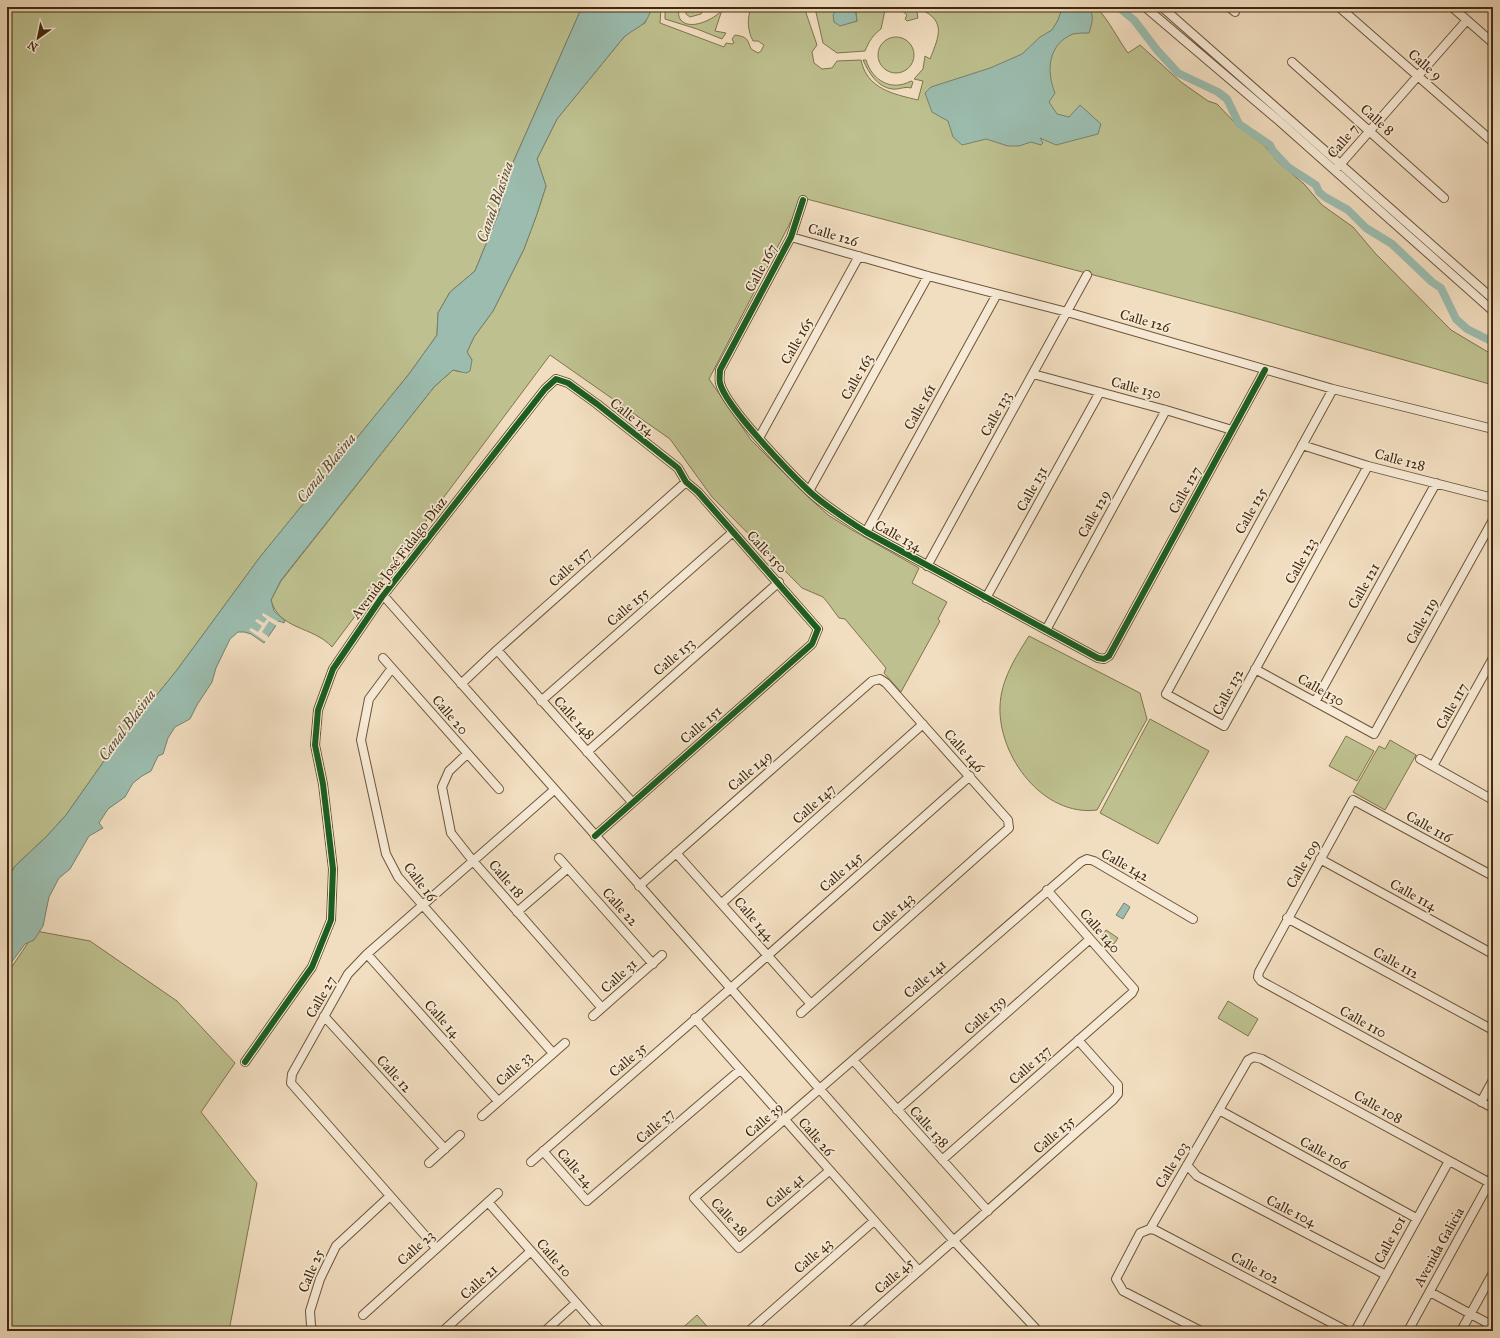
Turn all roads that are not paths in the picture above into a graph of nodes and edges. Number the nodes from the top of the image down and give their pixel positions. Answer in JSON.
{"nodes":[{"id":1,"x":1145,"y":7,"type":"edge"},
{"id":2,"x":1162,"y":7,"type":"edge"},
{"id":3,"x":1339,"y":7,"type":"edge"},
{"id":4,"x":1452,"y":7,"type":"edge"},
{"id":5,"x":1467,"y":20,"type":"junction"},
{"id":6,"x":1493,"y":43,"type":"edge"},
{"id":7,"x":1292,"y":62,"type":"dead end"},
{"id":8,"x":1417,"y":75,"type":"junction"},
{"id":9,"x":1368,"y":131,"type":"junction"},
{"id":10,"x":1493,"y":142,"type":"edge"},
{"id":11,"x":1340,"y":164,"type":"junction"},
{"id":12,"x":1334,"y":171,"type":"junction"},
{"id":13,"x":1444,"y":198,"type":"dead end"},
{"id":14,"x":803,"y":200,"type":"dead end"},
{"id":15,"x":791,"y":237,"type":"junction"},
{"id":16,"x":859,"y":256,"type":"junction"},
{"id":17,"x":1087,"y":275,"type":"dead end"},
{"id":18,"x":928,"y":276,"type":"junction"},
{"id":19,"x":997,"y":294,"type":"junction"},
{"id":20,"x":1493,"y":299,"type":"edge"},
{"id":21,"x":1493,"y":311,"type":"edge"},
{"id":22,"x":1067,"y":312,"type":"junction"},
{"id":23,"x":734,"y":345,"type":"joint"},
{"id":24,"x":1265,"y":370,"type":"junction"},
{"id":25,"x":1033,"y":374,"type":"junction"},
{"id":26,"x":556,"y":379,"type":"joint"},
{"id":27,"x":1333,"y":389,"type":"junction"},
{"id":28,"x":1100,"y":392,"type":"junction"},
{"id":29,"x":1166,"y":410,"type":"junction"},
{"id":30,"x":1493,"y":429,"type":"edge"},
{"id":31,"x":1232,"y":430,"type":"junction"},
{"id":32,"x":759,"y":438,"type":"junction"},
{"id":33,"x":1302,"y":445,"type":"junction"},
{"id":34,"x":1368,"y":466,"type":"junction"},
{"id":35,"x":686,"y":482,"type":"junction"},
{"id":36,"x":1436,"y":483,"type":"junction"},
{"id":37,"x":809,"y":491,"type":"junction"},
{"id":38,"x":1493,"y":498,"type":"edge"},
{"id":39,"x":1493,"y":520,"type":"edge"},
{"id":40,"x":732,"y":532,"type":"junction"},
{"id":41,"x":866,"y":532,"type":"junction"},
{"id":42,"x":927,"y":566,"type":"junction"},
{"id":43,"x":779,"y":582,"type":"junction"},
{"id":44,"x":383,"y":595,"type":"junction"},
{"id":45,"x":986,"y":598,"type":"junction"},
{"id":46,"x":1126,"y":623,"type":"joint"},
{"id":47,"x":818,"y":629,"type":"joint"},
{"id":48,"x":1046,"y":630,"type":"junction"},
{"id":49,"x":1192,"y":646,"type":"joint"},
{"id":50,"x":497,"y":650,"type":"junction"},
{"id":51,"x":383,"y":658,"type":"dead end"},
{"id":52,"x":1493,"y":658,"type":"edge"},
{"id":53,"x":392,"y":668,"type":"junction"},
{"id":54,"x":1256,"y":669,"type":"junction"},
{"id":55,"x":880,"y":679,"type":"joint"},
{"id":56,"x":461,"y":684,"type":"junction"},
{"id":57,"x":542,"y":701,"type":"junction"},
{"id":58,"x":1315,"y":702,"type":"junction"},
{"id":59,"x":923,"y":724,"type":"junction"},
{"id":60,"x":1374,"y":734,"type":"joint"},
{"id":61,"x":586,"y":752,"type":"junction"},
{"id":62,"x":467,"y":754,"type":"junction"},
{"id":63,"x":1420,"y":759,"type":"dead end"},
{"id":64,"x":1434,"y":766,"type":"junction"},
{"id":65,"x":970,"y":776,"type":"junction"},
{"id":66,"x":499,"y":789,"type":"dead end"},
{"id":67,"x":554,"y":790,"type":"junction"},
{"id":68,"x":1493,"y":799,"type":"edge"},
{"id":69,"x":1353,"y":800,"type":"joint"},
{"id":70,"x":632,"y":802,"type":"junction"},
{"id":71,"x":595,"y":836,"type":"junction"},
{"id":72,"x":993,"y":842,"type":"joint"},
{"id":73,"x":676,"y":853,"type":"junction"},
{"id":74,"x":559,"y":858,"type":"dead end"},
{"id":75,"x":1320,"y":859,"type":"junction"},
{"id":76,"x":473,"y":862,"type":"junction"},
{"id":77,"x":568,"y":868,"type":"junction"},
{"id":78,"x":1493,"y":876,"type":"edge"},
{"id":79,"x":639,"y":886,"type":"junction"},
{"id":80,"x":1047,"y":890,"type":"junction"},
{"id":81,"x":722,"y":903,"type":"junction"},
{"id":82,"x":422,"y":906,"type":"junction"},
{"id":83,"x":517,"y":912,"type":"junction"},
{"id":84,"x":1288,"y":918,"type":"junction"},
{"id":85,"x":1193,"y":919,"type":"dead end"},
{"id":86,"x":1090,"y":939,"type":"junction"},
{"id":87,"x":1275,"y":941,"type":"joint"},
{"id":88,"x":367,"y":954,"type":"junction"},
{"id":89,"x":1493,"y":954,"type":"edge"},
{"id":90,"x":662,"y":955,"type":"dead end"},
{"id":91,"x":768,"y":955,"type":"junction"},
{"id":92,"x":652,"y":964,"type":"junction"},
{"id":93,"x":731,"y":988,"type":"junction"},
{"id":94,"x":1134,"y":989,"type":"joint"},
{"id":95,"x":810,"y":1003,"type":"junction"},
{"id":96,"x":602,"y":1008,"type":"junction"},
{"id":97,"x":802,"y":1013,"type":"dead end"},
{"id":98,"x":324,"y":1016,"type":"junction"},
{"id":99,"x":593,"y":1016,"type":"dead end"},
{"id":100,"x":695,"y":1018,"type":"junction"},
{"id":101,"x":1493,"y":1030,"type":"edge"},
{"id":102,"x":1078,"y":1040,"type":"junction"},
{"id":103,"x":565,"y":1043,"type":"dead end"},
{"id":104,"x":552,"y":1052,"type":"junction"},
{"id":105,"x":1254,"y":1057,"type":"joint"},
{"id":106,"x":853,"y":1060,"type":"junction"},
{"id":107,"x":245,"y":1062,"type":"dead end"},
{"id":108,"x":740,"y":1070,"type":"junction"},
{"id":109,"x":1493,"y":1080,"type":"edge"},
{"id":110,"x":820,"y":1089,"type":"junction"},
{"id":111,"x":498,"y":1101,"type":"junction"},
{"id":112,"x":1482,"y":1102,"type":"junction"},
{"id":113,"x":1493,"y":1108,"type":"edge"},
{"id":114,"x":897,"y":1110,"type":"junction"},
{"id":115,"x":1219,"y":1110,"type":"junction"},
{"id":116,"x":482,"y":1116,"type":"dead end"},
{"id":117,"x":785,"y":1120,"type":"junction"},
{"id":118,"x":460,"y":1135,"type":"dead end"},
{"id":119,"x":445,"y":1149,"type":"junction"},
{"id":120,"x":543,"y":1151,"type":"junction"},
{"id":121,"x":942,"y":1160,"type":"junction"},
{"id":122,"x":1449,"y":1161,"type":"junction"},
{"id":123,"x":532,"y":1162,"type":"dead end"},
{"id":124,"x":429,"y":1163,"type":"dead end"},
{"id":125,"x":1188,"y":1165,"type":"junction"},
{"id":126,"x":725,"y":1171,"type":"joint"},
{"id":127,"x":829,"y":1171,"type":"junction"},
{"id":128,"x":1491,"y":1180,"type":"edge"},
{"id":129,"x":498,"y":1193,"type":"dead end"},
{"id":130,"x":390,"y":1196,"type":"junction"},
{"id":131,"x":587,"y":1201,"type":"joint"},
{"id":132,"x":488,"y":1202,"type":"junction"},
{"id":133,"x":988,"y":1211,"type":"junction"},
{"id":134,"x":1416,"y":1218,"type":"junction"},
{"id":135,"x":874,"y":1221,"type":"junction"},
{"id":136,"x":1150,"y":1229,"type":"junction"},
{"id":137,"x":758,"y":1231,"type":"joint"},
{"id":138,"x":954,"y":1241,"type":"junction"},
{"id":139,"x":436,"y":1248,"type":"junction"},
{"id":140,"x":531,"y":1251,"type":"junction"},
{"id":141,"x":919,"y":1272,"type":"junction"},
{"id":142,"x":1493,"y":1273,"type":"edge"},
{"id":143,"x":1386,"y":1275,"type":"junction"},
{"id":144,"x":1430,"y":1292,"type":"junction"},
{"id":145,"x":576,"y":1303,"type":"junction"},
{"id":146,"x":1471,"y":1314,"type":"junction"},
{"id":147,"x":363,"y":1315,"type":"dead end"},
{"id":148,"x":1493,"y":1326,"type":"edge"},
{"id":149,"x":314,"y":1331,"type":"edge"},
{"id":150,"x":443,"y":1331,"type":"edge"},
{"id":151,"x":545,"y":1331,"type":"edge"},
{"id":152,"x":601,"y":1331,"type":"edge"},
{"id":153,"x":749,"y":1331,"type":"edge"},
{"id":154,"x":851,"y":1331,"type":"edge"},
{"id":155,"x":1038,"y":1331,"type":"edge"},
{"id":156,"x":1201,"y":1331,"type":"edge"},
{"id":157,"x":1347,"y":1331,"type":"edge"},
{"id":158,"x":1355,"y":1331,"type":"edge"},
{"id":159,"x":1408,"y":1331,"type":"edge"},
{"id":160,"x":1461,"y":1331,"type":"edge"}],
"edges":[{"from":1,"to":12,"type":"street"},
{"from":2,"to":11,"type":"street"},
{"from":3,"to":8,"type":"street","name":"Calle 9"},
{"from":4,"to":5,"type":"street"},
{"from":5,"to":6,"type":"street"},
{"from":5,"to":8,"type":"street","name":"Calle 7"},
{"from":7,"to":9,"type":"street","name":"Calle 8"},
{"from":8,"to":9,"type":"street","name":"Calle 7"},
{"from":8,"to":10,"type":"street","name":"Calle 9"},
{"from":9,"to":11,"type":"street","name":"Calle 7"},
{"from":9,"to":13,"type":"street","name":"Calle 8"},
{"from":11,"to":12,"type":"street","name":"Calle 7"},
{"from":11,"to":20,"type":"street"},
{"from":12,"to":21,"type":"street"},
{"from":14,"to":15,"type":"street","name":"Calle 167"},
{"from":15,"to":16,"type":"street","name":"Calle 126"},
{"from":15,"to":23,"type":"street","name":"Calle 167"},
{"from":16,"to":18,"type":"street","name":"Calle 126"},
{"from":16,"to":32,"type":"street","name":"Calle 165"},
{"from":17,"to":22,"type":"street","name":"Calle 133"},
{"from":18,"to":19,"type":"street","name":"Calle 126"},
{"from":18,"to":37,"type":"street","name":"Calle 163"},
{"from":19,"to":22,"type":"street","name":"Calle 126"},
{"from":19,"to":41,"type":"street","name":"Calle 161"},
{"from":22,"to":24,"type":"street","name":"Calle 126"},
{"from":22,"to":25,"type":"street","name":"Calle 133"},
{"from":23,"to":32,"type":"street","name":"Calle 134"},
{"from":24,"to":27,"type":"street","name":"Calle 126"},
{"from":24,"to":31,"type":"street","name":"Calle 127"},
{"from":25,"to":28,"type":"street","name":"Calle 130"},
{"from":25,"to":42,"type":"street","name":"Calle 133"},
{"from":26,"to":35,"type":"street","name":"Calle 154"},
{"from":26,"to":44,"type":"street","name":"Avenida José Fidalgo Díaz"},
{"from":27,"to":30,"type":"street","name":"Calle 126"},
{"from":27,"to":33,"type":"street","name":"Calle 125"},
{"from":28,"to":29,"type":"street","name":"Calle 130"},
{"from":28,"to":45,"type":"street","name":"Calle 131"},
{"from":29,"to":31,"type":"street","name":"Calle 130"},
{"from":29,"to":48,"type":"street","name":"Calle 129"},
{"from":31,"to":46,"type":"street","name":"Calle 127"},
{"from":32,"to":37,"type":"street","name":"Calle 134"},
{"from":33,"to":34,"type":"street","name":"Calle 128"},
{"from":33,"to":49,"type":"street","name":"Calle 125"},
{"from":34,"to":36,"type":"street","name":"Calle 128"},
{"from":34,"to":54,"type":"street","name":"Calle 123"},
{"from":35,"to":40,"type":"street","name":"Calle 150"},
{"from":35,"to":50,"type":"street","name":"Calle 157"},
{"from":36,"to":38,"type":"street","name":"Calle 128"},
{"from":36,"to":58,"type":"street","name":"Calle 121"},
{"from":37,"to":41,"type":"street","name":"Calle 134"},
{"from":39,"to":60,"type":"street","name":"Calle 119"},
{"from":40,"to":43,"type":"street","name":"Calle 150"},
{"from":40,"to":57,"type":"street","name":"Calle 155"},
{"from":41,"to":42,"type":"street","name":"Calle 134"},
{"from":42,"to":45,"type":"street","name":"Calle 134"},
{"from":43,"to":47,"type":"street","name":"Calle 150"},
{"from":43,"to":61,"type":"street","name":"Calle 153"},
{"from":44,"to":56,"type":"street"},
{"from":44,"to":107,"type":"street","name":"Avenida José Fidalgo Díaz"},
{"from":45,"to":48,"type":"street","name":"Calle 134"},
{"from":46,"to":48,"type":"street","name":"Calle 134"},
{"from":47,"to":70,"type":"street","name":"Calle 151"},
{"from":49,"to":54,"type":"street","name":"Calle 132"},
{"from":50,"to":56,"type":"street","name":"Calle 157"},
{"from":50,"to":57,"type":"street","name":"Calle 148"},
{"from":51,"to":53,"type":"street","name":"Calle 20"},
{"from":52,"to":64,"type":"street","name":"Calle 117"},
{"from":53,"to":62,"type":"street","name":"Calle 20"},
{"from":53,"to":82,"type":"street","name":"Calle 16"},
{"from":54,"to":58,"type":"street","name":"Calle 130"},
{"from":55,"to":59,"type":"street","name":"Calle 146"},
{"from":55,"to":73,"type":"street","name":"Calle 149"},
{"from":56,"to":67,"type":"street"},
{"from":57,"to":61,"type":"street","name":"Calle 148"},
{"from":58,"to":60,"type":"street","name":"Calle 130"},
{"from":59,"to":65,"type":"street","name":"Calle 146"},
{"from":59,"to":81,"type":"street","name":"Calle 147"},
{"from":61,"to":70,"type":"street","name":"Calle 148"},
{"from":62,"to":66,"type":"street","name":"Calle 20"},
{"from":62,"to":76,"type":"street","name":"Calle 18"},
{"from":63,"to":64,"type":"street"},
{"from":64,"to":68,"type":"street"},
{"from":65,"to":72,"type":"street","name":"Calle 146"},
{"from":65,"to":91,"type":"street","name":"Calle 145"},
{"from":67,"to":71,"type":"street"},
{"from":67,"to":76,"type":"street","name":"Calle 27"},
{"from":69,"to":75,"type":"street","name":"Calle 109"},
{"from":69,"to":78,"type":"street","name":"Calle 116"},
{"from":70,"to":71,"type":"street","name":"Calle 151"},
{"from":71,"to":79,"type":"street"},
{"from":72,"to":95,"type":"street","name":"Calle 143"},
{"from":73,"to":79,"type":"street","name":"Calle 149"},
{"from":73,"to":81,"type":"street","name":"Calle 144"},
{"from":74,"to":77,"type":"street","name":"Calle 22"},
{"from":75,"to":84,"type":"street","name":"Calle 109"},
{"from":75,"to":89,"type":"street","name":"Calle 114"},
{"from":76,"to":82,"type":"street","name":"Calle 27"},
{"from":76,"to":83,"type":"street","name":"Calle 18"},
{"from":77,"to":83,"type":"street"},
{"from":77,"to":92,"type":"street","name":"Calle 22"},
{"from":79,"to":93,"type":"street"},
{"from":80,"to":85,"type":"street","name":"Calle 142"},
{"from":80,"to":86,"type":"street","name":"Calle 140"},
{"from":80,"to":106,"type":"street","name":"Calle 141"},
{"from":81,"to":91,"type":"street","name":"Calle 144"},
{"from":82,"to":88,"type":"street","name":"Calle 27"},
{"from":82,"to":104,"type":"street","name":"Calle 16"},
{"from":83,"to":96,"type":"street","name":"Calle 18"},
{"from":84,"to":87,"type":"street","name":"Calle 109"},
{"from":84,"to":101,"type":"street","name":"Calle 112"},
{"from":86,"to":94,"type":"street","name":"Calle 140"},
{"from":86,"to":114,"type":"street","name":"Calle 139"},
{"from":87,"to":112,"type":"street","name":"Calle 110"},
{"from":88,"to":98,"type":"street","name":"Calle 27"},
{"from":88,"to":111,"type":"street","name":"Calle 14"},
{"from":90,"to":92,"type":"street","name":"Calle 31"},
{"from":91,"to":93,"type":"street","name":"Calle 145"},
{"from":91,"to":95,"type":"street","name":"Calle 144"},
{"from":92,"to":96,"type":"street","name":"Calle 31"},
{"from":93,"to":100,"type":"street","name":"Calle 35"},
{"from":93,"to":110,"type":"street"},
{"from":94,"to":102,"type":"street","name":"Calle 137"},
{"from":95,"to":97,"type":"street","name":"Calle 143"},
{"from":96,"to":99,"type":"street","name":"Calle 31"},
{"from":98,"to":119,"type":"street","name":"Calle 12"},
{"from":98,"to":130,"type":"street","name":"Calle 27"},
{"from":100,"to":108,"type":"street","name":"Calle 26"},
{"from":100,"to":120,"type":"street","name":"Calle 35"},
{"from":102,"to":121,"type":"street","name":"Calle 137"},
{"from":102,"to":133,"type":"street","name":"Calle 135"},
{"from":103,"to":104,"type":"street","name":"Calle 33"},
{"from":104,"to":111,"type":"street","name":"Calle 33"},
{"from":105,"to":115,"type":"street","name":"Calle 103"},
{"from":105,"to":122,"type":"street","name":"Calle 108"},
{"from":106,"to":110,"type":"street","name":"Calle 141"},
{"from":106,"to":114,"type":"street","name":"Calle 138"},
{"from":108,"to":117,"type":"street","name":"Calle 26"},
{"from":108,"to":131,"type":"street","name":"Calle 37"},
{"from":109,"to":112,"type":"street"},
{"from":110,"to":117,"type":"street","name":"Calle 39"},
{"from":110,"to":138,"type":"street"},
{"from":111,"to":116,"type":"street","name":"Calle 33"},
{"from":112,"to":113,"type":"street","name":"Calle 110"},
{"from":114,"to":121,"type":"street","name":"Calle 138"},
{"from":115,"to":125,"type":"street","name":"Calle 103"},
{"from":115,"to":134,"type":"street","name":"Calle 106"},
{"from":117,"to":126,"type":"street","name":"Calle 39"},
{"from":117,"to":127,"type":"street","name":"Calle 26"},
{"from":118,"to":119,"type":"street"},
{"from":119,"to":124,"type":"street"},
{"from":120,"to":123,"type":"street","name":"Calle 35"},
{"from":120,"to":131,"type":"street","name":"Calle 24"},
{"from":121,"to":133,"type":"street","name":"Calle 138"},
{"from":122,"to":128,"type":"street","name":"Calle 108"},
{"from":122,"to":134,"type":"street","name":"Calle 101"},
{"from":125,"to":136,"type":"street","name":"Calle 103"},
{"from":125,"to":143,"type":"street","name":"Calle 104"},
{"from":126,"to":137,"type":"street","name":"Calle 28"},
{"from":127,"to":135,"type":"street","name":"Calle 26"},
{"from":127,"to":137,"type":"street","name":"Calle 41"},
{"from":128,"to":144,"type":"street","name":"Avenida Galicia"},
{"from":129,"to":132,"type":"street","name":"Calle 23"},
{"from":130,"to":139,"type":"street","name":"Calle 27"},
{"from":130,"to":149,"type":"street","name":"Calle 25"},
{"from":132,"to":139,"type":"street","name":"Calle 23"},
{"from":132,"to":140,"type":"street","name":"Calle 10"},
{"from":133,"to":138,"type":"street","name":"Calle 135"},
{"from":134,"to":143,"type":"street","name":"Calle 101"},
{"from":135,"to":141,"type":"street","name":"Calle 26"},
{"from":135,"to":153,"type":"street","name":"Calle 43"},
{"from":136,"to":156,"type":"street","name":"Calle 103"},
{"from":136,"to":157,"type":"street","name":"Calle 102"},
{"from":138,"to":141,"type":"street","name":"Calle 45"},
{"from":138,"to":155,"type":"street"},
{"from":139,"to":147,"type":"street","name":"Calle 23"},
{"from":140,"to":145,"type":"street","name":"Calle 10"},
{"from":140,"to":150,"type":"street","name":"Calle 21"},
{"from":141,"to":154,"type":"street","name":"Calle 45"},
{"from":142,"to":146,"type":"street"},
{"from":143,"to":158,"type":"street","name":"Calle 101"},
{"from":144,"to":146,"type":"street"},
{"from":144,"to":159,"type":"street","name":"Avenida Galicia"},
{"from":145,"to":151,"type":"street"},
{"from":145,"to":152,"type":"street","name":"Calle 10"},
{"from":146,"to":148,"type":"street"},
{"from":146,"to":160,"type":"street"}]}
